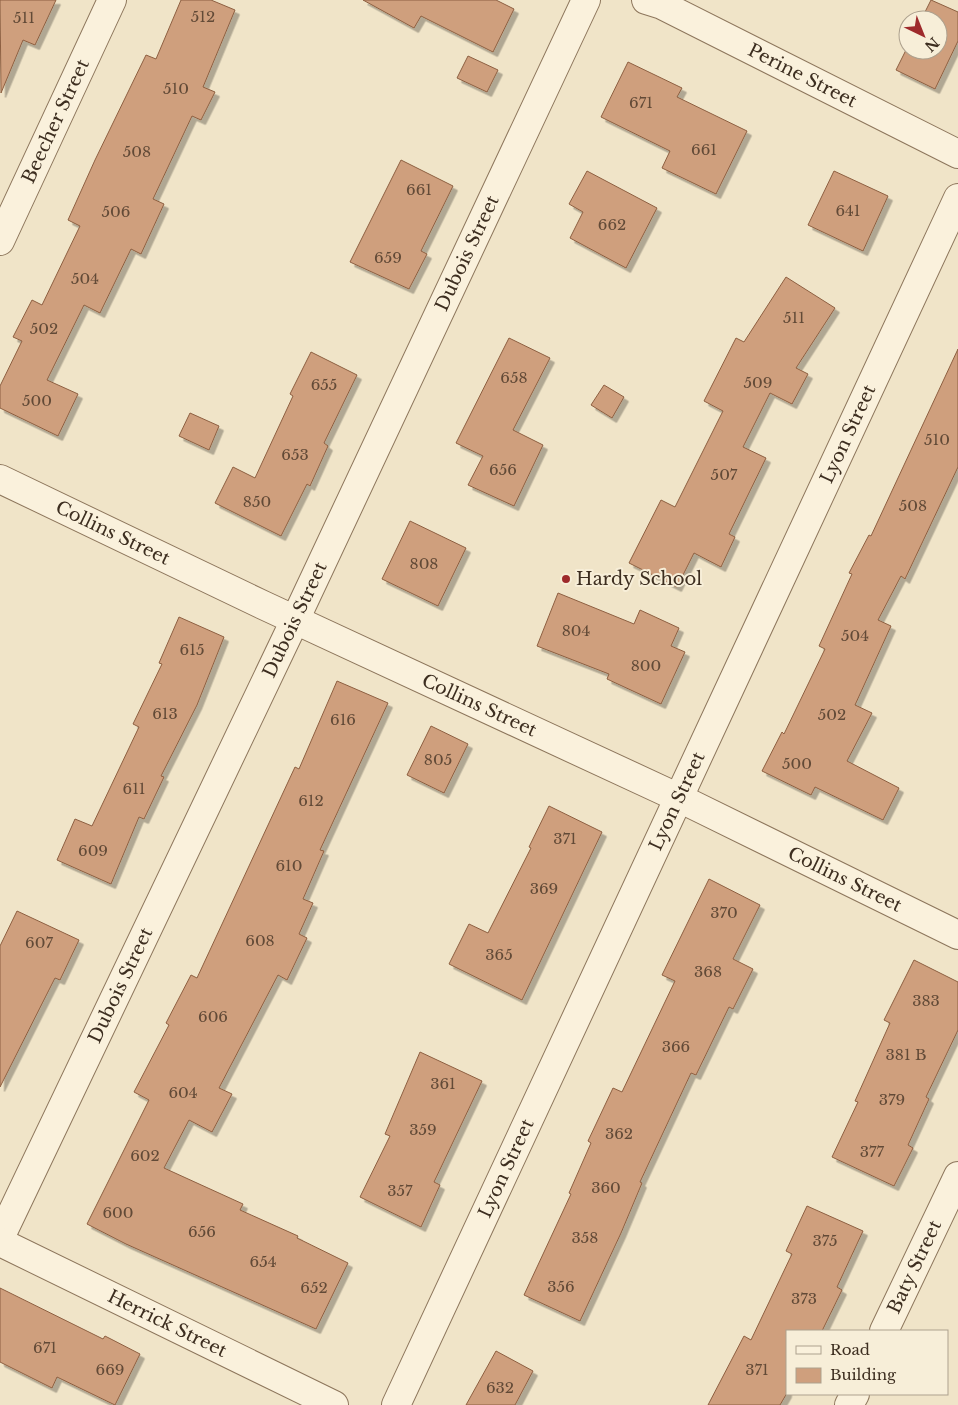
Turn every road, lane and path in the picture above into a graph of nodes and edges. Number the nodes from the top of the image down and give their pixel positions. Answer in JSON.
{"nodes":[{"id":1,"x":112,"y":0,"type":"edge"},
{"id":2,"x":586,"y":0,"type":"edge"},
{"id":3,"x":657,"y":2,"type":"edge"},
{"id":4,"x":958,"y":154,"type":"edge"},
{"id":5,"x":958,"y":198,"type":"edge"},
{"id":6,"x":0,"y":241,"type":"edge"},
{"id":7,"x":0,"y":479,"type":"edge"},
{"id":8,"x":295,"y":620,"type":"junction"},
{"id":9,"x":679,"y":798,"type":"junction"},
{"id":10,"x":958,"y":935,"type":"edge"},
{"id":11,"x":958,"y":1176,"type":"edge"},
{"id":12,"x":0,"y":1238,"type":"edge"},
{"id":13,"x":0,"y":1242,"type":"edge"},
{"id":14,"x":884,"y":1330,"type":"edge"},
{"id":15,"x":334,"y":1405,"type":"edge"},
{"id":16,"x":396,"y":1405,"type":"edge"}],
"edges":[{"from":1,"to":6,"type":"street","name":"Beecher Street"},
{"from":2,"to":8,"type":"street","name":"Dubois Street"},
{"from":3,"to":4,"type":"street","name":"Perine Street"},
{"from":5,"to":9,"type":"street","name":"Lyon Street"},
{"from":7,"to":8,"type":"street","name":"Collins Street"},
{"from":8,"to":9,"type":"street","name":"Collins Street"},
{"from":8,"to":12,"type":"street","name":"Dubois Street"},
{"from":9,"to":10,"type":"street","name":"Collins Street"},
{"from":9,"to":16,"type":"street","name":"Lyon Street"},
{"from":11,"to":14,"type":"street","name":"Baty Street"},
{"from":13,"to":15,"type":"street","name":"Herrick Street"}]}
